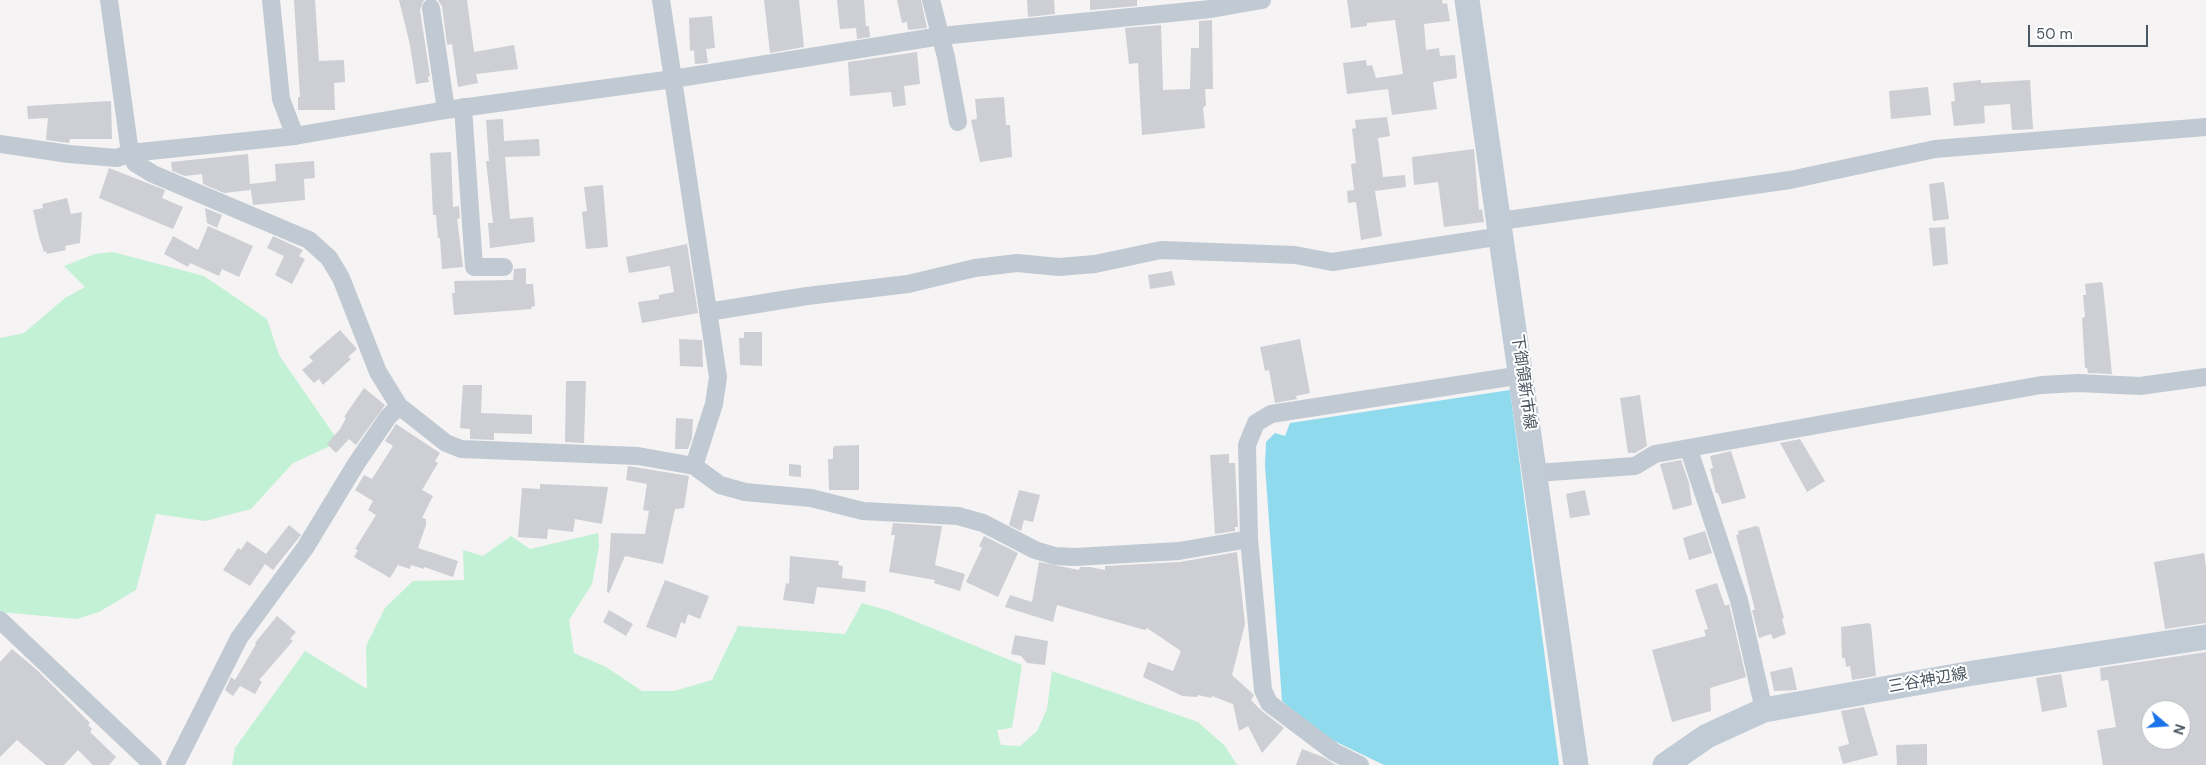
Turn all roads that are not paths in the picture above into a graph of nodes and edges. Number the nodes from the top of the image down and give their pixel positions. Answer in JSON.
{"nodes":[{"id":1,"x":110,"y":0,"type":"edge"},
{"id":2,"x":271,"y":0,"type":"edge"},
{"id":3,"x":661,"y":0,"type":"edge"},
{"id":4,"x":931,"y":0,"type":"edge"},
{"id":5,"x":1262,"y":0,"type":"edge"},
{"id":6,"x":1466,"y":0,"type":"edge"},
{"id":7,"x":431,"y":8,"type":"dead end"},
{"id":8,"x":941,"y":36,"type":"junction"},
{"id":9,"x":673,"y":79,"type":"junction"},
{"id":10,"x":455,"y":109,"type":"junction"},
{"id":11,"x":958,"y":122,"type":"dead end"},
{"id":12,"x":2206,"y":127,"type":"edge"},
{"id":13,"x":295,"y":136,"type":"junction"},
{"id":14,"x":0,"y":144,"type":"edge"},
{"id":15,"x":130,"y":153,"type":"junction"},
{"id":16,"x":1501,"y":228,"type":"junction"},
{"id":17,"x":504,"y":268,"type":"dead end"},
{"id":18,"x":708,"y":312,"type":"junction"},
{"id":19,"x":1522,"y":375,"type":"junction"},
{"id":20,"x":2206,"y":377,"type":"edge"},
{"id":21,"x":399,"y":406,"type":"junction"},
{"id":22,"x":1688,"y":450,"type":"junction"},
{"id":23,"x":694,"y":466,"type":"junction"},
{"id":24,"x":1536,"y":473,"type":"junction"},
{"id":25,"x":1249,"y":539,"type":"junction"},
{"id":26,"x":0,"y":620,"type":"edge"},
{"id":27,"x":2206,"y":637,"type":"edge"},
{"id":28,"x":1764,"y":710,"type":"junction"},
{"id":29,"x":153,"y":765,"type":"edge"},
{"id":30,"x":175,"y":765,"type":"edge"},
{"id":31,"x":1360,"y":765,"type":"edge"},
{"id":32,"x":1576,"y":765,"type":"edge"},
{"id":33,"x":1665,"y":765,"type":"edge"}],
"edges":[{"from":1,"to":15,"type":"street"},
{"from":2,"to":13,"type":"street"},
{"from":3,"to":9,"type":"street"},
{"from":4,"to":8,"type":"street"},
{"from":5,"to":8,"type":"street"},
{"from":6,"to":16,"type":"main road","name":"下御領新市線"},
{"from":7,"to":10,"type":"street"},
{"from":8,"to":9,"type":"street"},
{"from":8,"to":11,"type":"street"},
{"from":9,"to":10,"type":"street"},
{"from":9,"to":18,"type":"street"},
{"from":10,"to":13,"type":"street"},
{"from":10,"to":17,"type":"street"},
{"from":12,"to":16,"type":"street"},
{"from":13,"to":15,"type":"street"},
{"from":14,"to":15,"type":"street"},
{"from":15,"to":21,"type":"street"},
{"from":16,"to":18,"type":"street"},
{"from":16,"to":19,"type":"main road","name":"下御領新市線"},
{"from":18,"to":23,"type":"street"},
{"from":19,"to":24,"type":"main road","name":"下御領新市線"},
{"from":19,"to":25,"type":"street"},
{"from":20,"to":22,"type":"street"},
{"from":21,"to":23,"type":"street"},
{"from":21,"to":30,"type":"street"},
{"from":22,"to":24,"type":"street"},
{"from":22,"to":28,"type":"street"},
{"from":23,"to":25,"type":"street"},
{"from":24,"to":32,"type":"main road","name":"下御領新市線"},
{"from":25,"to":31,"type":"street"},
{"from":26,"to":29,"type":"street"},
{"from":27,"to":28,"type":"main road","name":"三谷神辺線"},
{"from":28,"to":33,"type":"main road","name":"三谷神辺線"}]}
